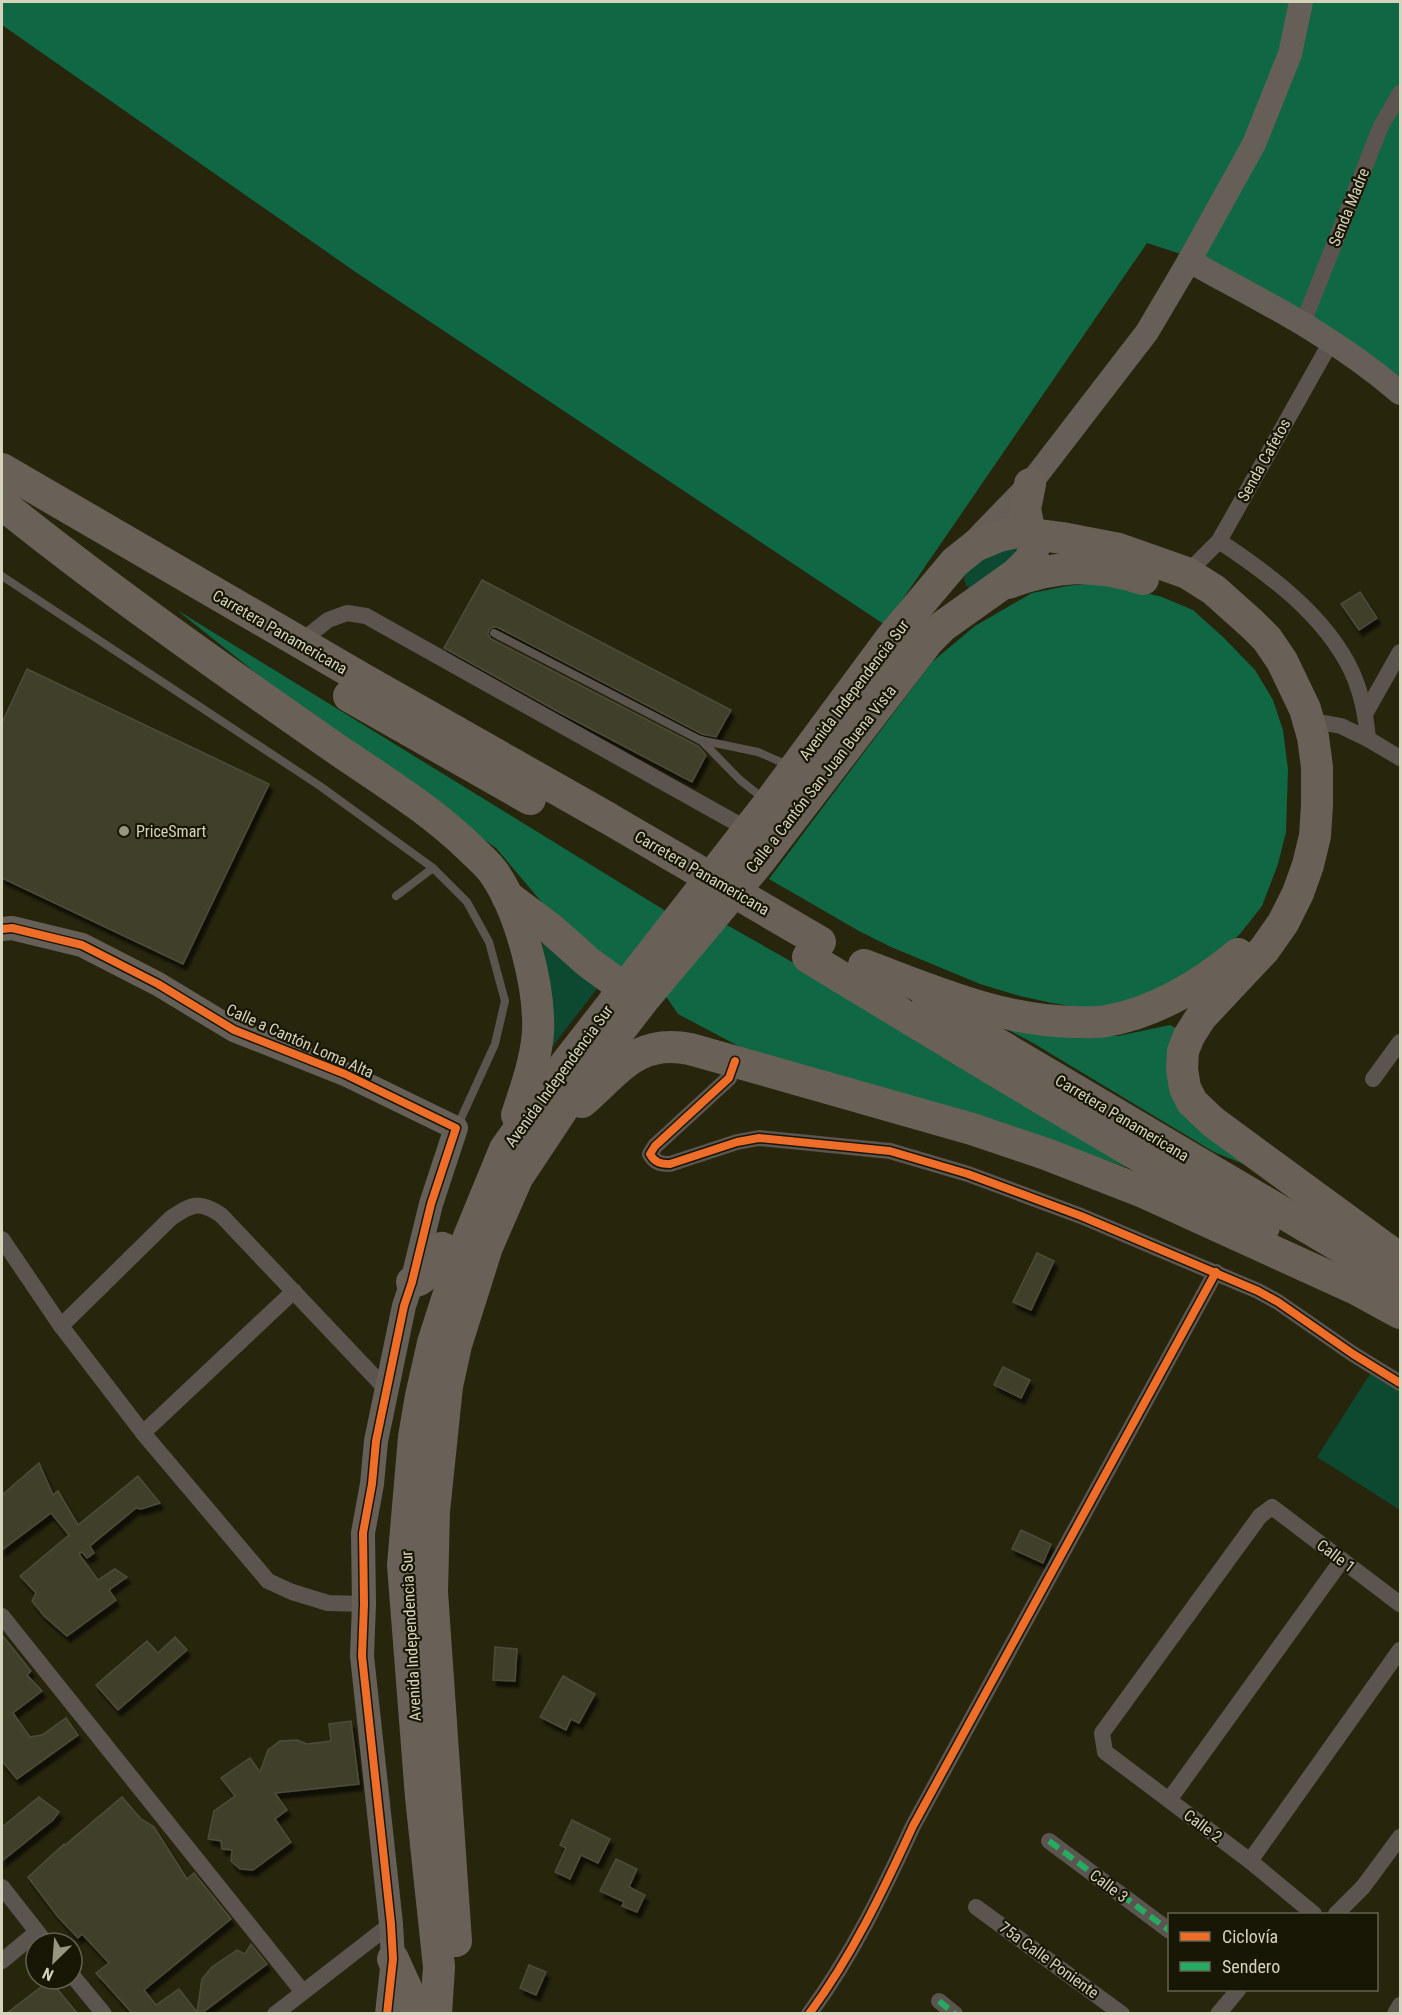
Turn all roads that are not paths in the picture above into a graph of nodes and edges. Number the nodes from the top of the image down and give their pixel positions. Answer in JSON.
{"nodes":[{"id":1,"x":1301,"y":2,"type":"edge"},
{"id":2,"x":1401,"y":93,"type":"edge"},
{"id":3,"x":1190,"y":261,"type":"junction"},
{"id":4,"x":1303,"y":323,"type":"junction"},
{"id":5,"x":1332,"y":340,"type":"junction"},
{"id":6,"x":1401,"y":393,"type":"edge"},
{"id":7,"x":2,"y":470,"type":"edge"},
{"id":8,"x":2,"y":493,"type":"edge"},
{"id":9,"x":2,"y":504,"type":"edge"},
{"id":10,"x":1037,"y":516,"type":"junction"},
{"id":11,"x":1219,"y":541,"type":"junction"},
{"id":12,"x":953,"y":565,"type":"junction"},
{"id":13,"x":1186,"y":573,"type":"junction"},
{"id":14,"x":2,"y":576,"type":"edge"},
{"id":15,"x":989,"y":594,"type":"junction"},
{"id":16,"x":494,"y":633,"type":"dead end"},
{"id":17,"x":299,"y":643,"type":"junction"},
{"id":18,"x":1401,"y":652,"type":"edge"},
{"id":19,"x":1365,"y":714,"type":"junction"},
{"id":20,"x":1308,"y":720,"type":"junction"},
{"id":21,"x":1368,"y":739,"type":"junction"},
{"id":22,"x":700,"y":740,"type":"junction"},
{"id":23,"x":1401,"y":758,"type":"edge"},
{"id":24,"x":795,"y":768,"type":"junction"},
{"id":25,"x":769,"y":803,"type":"junction"},
{"id":26,"x":603,"y":827,"type":"junction"},
{"id":27,"x":747,"y":829,"type":"junction"},
{"id":28,"x":433,"y":868,"type":"junction"},
{"id":29,"x":396,"y":896,"type":"dead end"},
{"id":30,"x":507,"y":896,"type":"junction"},
{"id":31,"x":2,"y":929,"type":"edge"},
{"id":32,"x":814,"y":950,"type":"junction"},
{"id":33,"x":864,"y":965,"type":"junction"},
{"id":34,"x":642,"y":984,"type":"junction"},
{"id":35,"x":1401,"y":1042,"type":"edge"},
{"id":36,"x":735,"y":1061,"type":"junction"},
{"id":37,"x":781,"y":1076,"type":"junction"},
{"id":38,"x":1373,"y":1080,"type":"dead end"},
{"id":39,"x":456,"y":1128,"type":"junction"},
{"id":40,"x":548,"y":1132,"type":"junction"},
{"id":41,"x":505,"y":1149,"type":"junction"},
{"id":42,"x":2,"y":1239,"type":"edge"},
{"id":43,"x":461,"y":1256,"type":"junction"},
{"id":44,"x":1401,"y":1259,"type":"edge"},
{"id":45,"x":1216,"y":1272,"type":"junction"},
{"id":46,"x":412,"y":1282,"type":"junction"},
{"id":47,"x":1401,"y":1282,"type":"edge"},
{"id":48,"x":294,"y":1291,"type":"junction"},
{"id":49,"x":1401,"y":1305,"type":"edge"},
{"id":50,"x":1401,"y":1313,"type":"edge"},
{"id":51,"x":61,"y":1326,"type":"junction"},
{"id":52,"x":1401,"y":1383,"type":"edge"},
{"id":53,"x":386,"y":1389,"type":"junction"},
{"id":54,"x":143,"y":1433,"type":"junction"},
{"id":55,"x":1342,"y":1560,"type":"junction"},
{"id":56,"x":364,"y":1604,"type":"junction"},
{"id":57,"x":1401,"y":1604,"type":"edge"},
{"id":58,"x":2,"y":1616,"type":"edge"},
{"id":59,"x":1401,"y":1650,"type":"edge"},
{"id":60,"x":1102,"y":1733,"type":"joint"},
{"id":61,"x":1169,"y":1800,"type":"junction"},
{"id":62,"x":1401,"y":1837,"type":"edge"},
{"id":63,"x":1049,"y":1841,"type":"dead end"},
{"id":64,"x":1250,"y":1861,"type":"junction"},
{"id":65,"x":2,"y":1887,"type":"edge"},
{"id":66,"x":976,"y":1907,"type":"dead end"},
{"id":67,"x":1313,"y":1913,"type":"edge"},
{"id":68,"x":1337,"y":1913,"type":"edge"},
{"id":69,"x":391,"y":1924,"type":"junction"},
{"id":70,"x":1168,"y":1930,"type":"edge"},
{"id":71,"x":36,"y":1931,"type":"edge"},
{"id":72,"x":24,"y":1947,"type":"edge"},
{"id":73,"x":393,"y":1959,"type":"junction"},
{"id":74,"x":2,"y":1961,"type":"edge"},
{"id":75,"x":84,"y":1989,"type":"edge"},
{"id":76,"x":302,"y":1991,"type":"junction"},
{"id":77,"x":1236,"y":1991,"type":"edge"},
{"id":78,"x":939,"y":2001,"type":"dead end"},
{"id":79,"x":1401,"y":2005,"type":"edge"},
{"id":80,"x":104,"y":2013,"type":"edge"},
{"id":81,"x":275,"y":2013,"type":"edge"},
{"id":82,"x":387,"y":2013,"type":"edge"},
{"id":83,"x":418,"y":2013,"type":"edge"},
{"id":84,"x":436,"y":2013,"type":"edge"},
{"id":85,"x":458,"y":2013,"type":"edge"},
{"id":86,"x":809,"y":2013,"type":"edge"},
{"id":87,"x":955,"y":2013,"type":"edge"},
{"id":88,"x":1122,"y":2013,"type":"edge"},
{"id":89,"x":1218,"y":2013,"type":"edge"},
{"id":90,"x":1395,"y":2013,"type":"edge"}],
"edges":[{"from":1,"to":3,"type":"street"},
{"from":2,"to":4,"type":"street","name":"Senda Madre"},
{"from":3,"to":4,"type":"street"},
{"from":3,"to":10,"type":"street"},
{"from":4,"to":5,"type":"street"},
{"from":5,"to":6,"type":"street"},
{"from":5,"to":11,"type":"street","name":"Senda Cafetos"},
{"from":7,"to":17,"type":"highway","name":"Carretera Panamericana"},
{"from":8,"to":26,"type":"highway","name":"Carretera Panamericana"},
{"from":9,"to":30,"type":"highway"},
{"from":10,"to":12,"type":"street","name":"Avenida Independencia Sur"},
{"from":10,"to":12,"type":"highway"},
{"from":10,"to":13,"type":"highway"},
{"from":10,"to":15,"type":"highway"},
{"from":11,"to":13,"type":"street","name":"Senda Cafetos"},
{"from":11,"to":19,"type":"street"},
{"from":12,"to":15,"type":"highway"},
{"from":12,"to":24,"type":"highway","name":"Avenida Independencia Sur"},
{"from":13,"to":20,"type":"highway"},
{"from":14,"to":28,"type":"lane"},
{"from":15,"to":33,"type":"highway"},
{"from":15,"to":34,"type":"highway","name":"Calle a Cantón San Juan Buena Vista"},
{"from":16,"to":22,"type":"lane"},
{"from":17,"to":26,"type":"highway","name":"Carretera Panamericana"},
{"from":17,"to":27,"type":"street"},
{"from":18,"to":19,"type":"street"},
{"from":19,"to":21,"type":"street"},
{"from":20,"to":21,"type":"street"},
{"from":20,"to":44,"type":"highway"},
{"from":21,"to":23,"type":"street"},
{"from":22,"to":24,"type":"lane"},
{"from":22,"to":25,"type":"lane"},
{"from":24,"to":25,"type":"highway","name":"Avenida Independencia Sur"},
{"from":25,"to":27,"type":"highway","name":"Avenida Independencia Sur"},
{"from":26,"to":32,"type":"highway","name":"Carretera Panamericana","bridge":true},
{"from":27,"to":34,"type":"highway","name":"Avenida Independencia Sur"},
{"from":28,"to":29,"type":"lane"},
{"from":28,"to":39,"type":"lane"},
{"from":30,"to":34,"type":"highway"},
{"from":30,"to":41,"type":"highway"},
{"from":31,"to":39,"type":"street","name":"Calle a Cantón Loma Alta"},
{"from":32,"to":33,"type":"highway","name":"Carretera Panamericana"},
{"from":32,"to":49,"type":"highway","name":"Carretera Panamericana"},
{"from":33,"to":47,"type":"highway","name":"Carretera Panamericana"},
{"from":34,"to":37,"type":"highway"},
{"from":34,"to":40,"type":"highway","name":"Calle a Cantón San Juan Buena Vista"},
{"from":34,"to":41,"type":"highway","name":"Avenida Independencia Sur"},
{"from":35,"to":38,"type":"street"},
{"from":36,"to":37,"type":"highway"},
{"from":36,"to":40,"type":"highway"},
{"from":36,"to":45,"type":"street"},
{"from":37,"to":50,"type":"highway"},
{"from":39,"to":46,"type":"street"},
{"from":40,"to":85,"type":"highway","name":"Avenida Independencia Sur"},
{"from":41,"to":43,"type":"highway","name":"Avenida Independencia Sur"},
{"from":42,"to":51,"type":"street"},
{"from":43,"to":46,"type":"highway"},
{"from":43,"to":84,"type":"highway","name":"Avenida Independencia Sur"},
{"from":45,"to":52,"type":"street"},
{"from":45,"to":86,"type":"street"},
{"from":46,"to":53,"type":"street"},
{"from":48,"to":51,"type":"street"},
{"from":48,"to":53,"type":"street"},
{"from":48,"to":54,"type":"street"},
{"from":51,"to":54,"type":"street"},
{"from":53,"to":56,"type":"street"},
{"from":54,"to":56,"type":"street"},
{"from":55,"to":57,"type":"street","name":"Calle 1"},
{"from":55,"to":60,"type":"street","name":"Calle 1"},
{"from":55,"to":61,"type":"street"},
{"from":56,"to":69,"type":"street"},
{"from":58,"to":76,"type":"street"},
{"from":59,"to":64,"type":"street"},
{"from":60,"to":61,"type":"street","name":"Calle 2"},
{"from":61,"to":64,"type":"street","name":"Calle 2"},
{"from":62,"to":68,"type":"street"},
{"from":63,"to":70,"type":"street","name":"Calle 3"},
{"from":64,"to":67,"type":"street","name":"Calle 2"},
{"from":65,"to":71,"type":"street"},
{"from":66,"to":88,"type":"street","name":"75a Calle Poniente"},
{"from":69,"to":73,"type":"street"},
{"from":69,"to":76,"type":"street"},
{"from":72,"to":74,"type":"street"},
{"from":73,"to":82,"type":"street"},
{"from":73,"to":83,"type":"highway"},
{"from":75,"to":80,"type":"street"},
{"from":76,"to":81,"type":"street"},
{"from":77,"to":89,"type":"street"},
{"from":78,"to":87,"type":"street"},
{"from":79,"to":90,"type":"street"}]}
